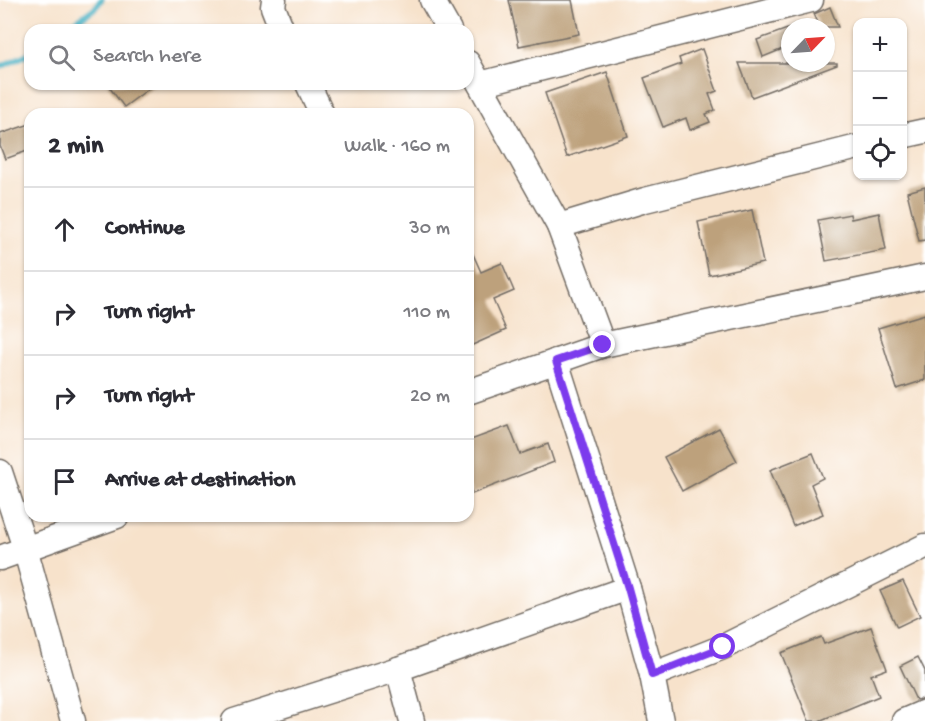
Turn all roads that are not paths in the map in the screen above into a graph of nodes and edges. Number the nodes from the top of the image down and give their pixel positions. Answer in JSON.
{"nodes":[{"id":1,"x":274,"y":0,"type":"edge"},
{"id":2,"x":432,"y":0,"type":"edge"},
{"id":3,"x":811,"y":0,"type":"edge"},
{"id":4,"x":280,"y":24,"type":"edge"},
{"id":5,"x":446,"y":24,"type":"edge"},
{"id":6,"x":474,"y":74,"type":"edge"},
{"id":7,"x":480,"y":84,"type":"junction"},
{"id":8,"x":311,"y":90,"type":"edge"},
{"id":9,"x":319,"y":108,"type":"edge"},
{"id":10,"x":925,"y":131,"type":"edge"},
{"id":11,"x":907,"y":135,"type":"edge"},
{"id":12,"x":853,"y":148,"type":"edge"},
{"id":13,"x":560,"y":226,"type":"junction"},
{"id":14,"x":925,"y":278,"type":"edge"},
{"id":15,"x":603,"y":345,"type":"junction"},
{"id":16,"x":556,"y":361,"type":"junction"},
{"id":17,"x":474,"y":390,"type":"edge"},
{"id":18,"x":0,"y":472,"type":"edge"},
{"id":19,"x":100,"y":522,"type":"edge"},
{"id":20,"x":925,"y":546,"type":"edge"},
{"id":21,"x":25,"y":548,"type":"junction"},
{"id":22,"x":0,"y":558,"type":"edge"},
{"id":23,"x":628,"y":588,"type":"junction"},
{"id":24,"x":398,"y":669,"type":"junction"},
{"id":25,"x":652,"y":675,"type":"junction"},
{"id":26,"x":925,"y":712,"type":"edge"},
{"id":27,"x":73,"y":721,"type":"edge"},
{"id":28,"x":234,"y":721,"type":"edge"},
{"id":29,"x":412,"y":721,"type":"edge"},
{"id":30,"x":660,"y":721,"type":"edge"},
{"id":31,"x":904,"y":721,"type":"edge"}],
"edges":[{"from":1,"to":4,"type":"street"},
{"from":2,"to":5,"type":"street"},
{"from":3,"to":7,"type":"street"},
{"from":6,"to":7,"type":"street"},
{"from":7,"to":13,"type":"street"},
{"from":8,"to":9,"type":"street"},
{"from":10,"to":11,"type":"street"},
{"from":12,"to":13,"type":"street"},
{"from":13,"to":15,"type":"street"},
{"from":14,"to":15,"type":"street"},
{"from":15,"to":16,"type":"street"},
{"from":16,"to":17,"type":"street"},
{"from":16,"to":23,"type":"street"},
{"from":18,"to":21,"type":"street"},
{"from":19,"to":21,"type":"street"},
{"from":20,"to":25,"type":"street"},
{"from":21,"to":22,"type":"street"},
{"from":21,"to":27,"type":"street"},
{"from":23,"to":24,"type":"street"},
{"from":23,"to":25,"type":"street"},
{"from":24,"to":28,"type":"street"},
{"from":24,"to":29,"type":"street"},
{"from":25,"to":30,"type":"street"},
{"from":26,"to":31,"type":"street"}]}
